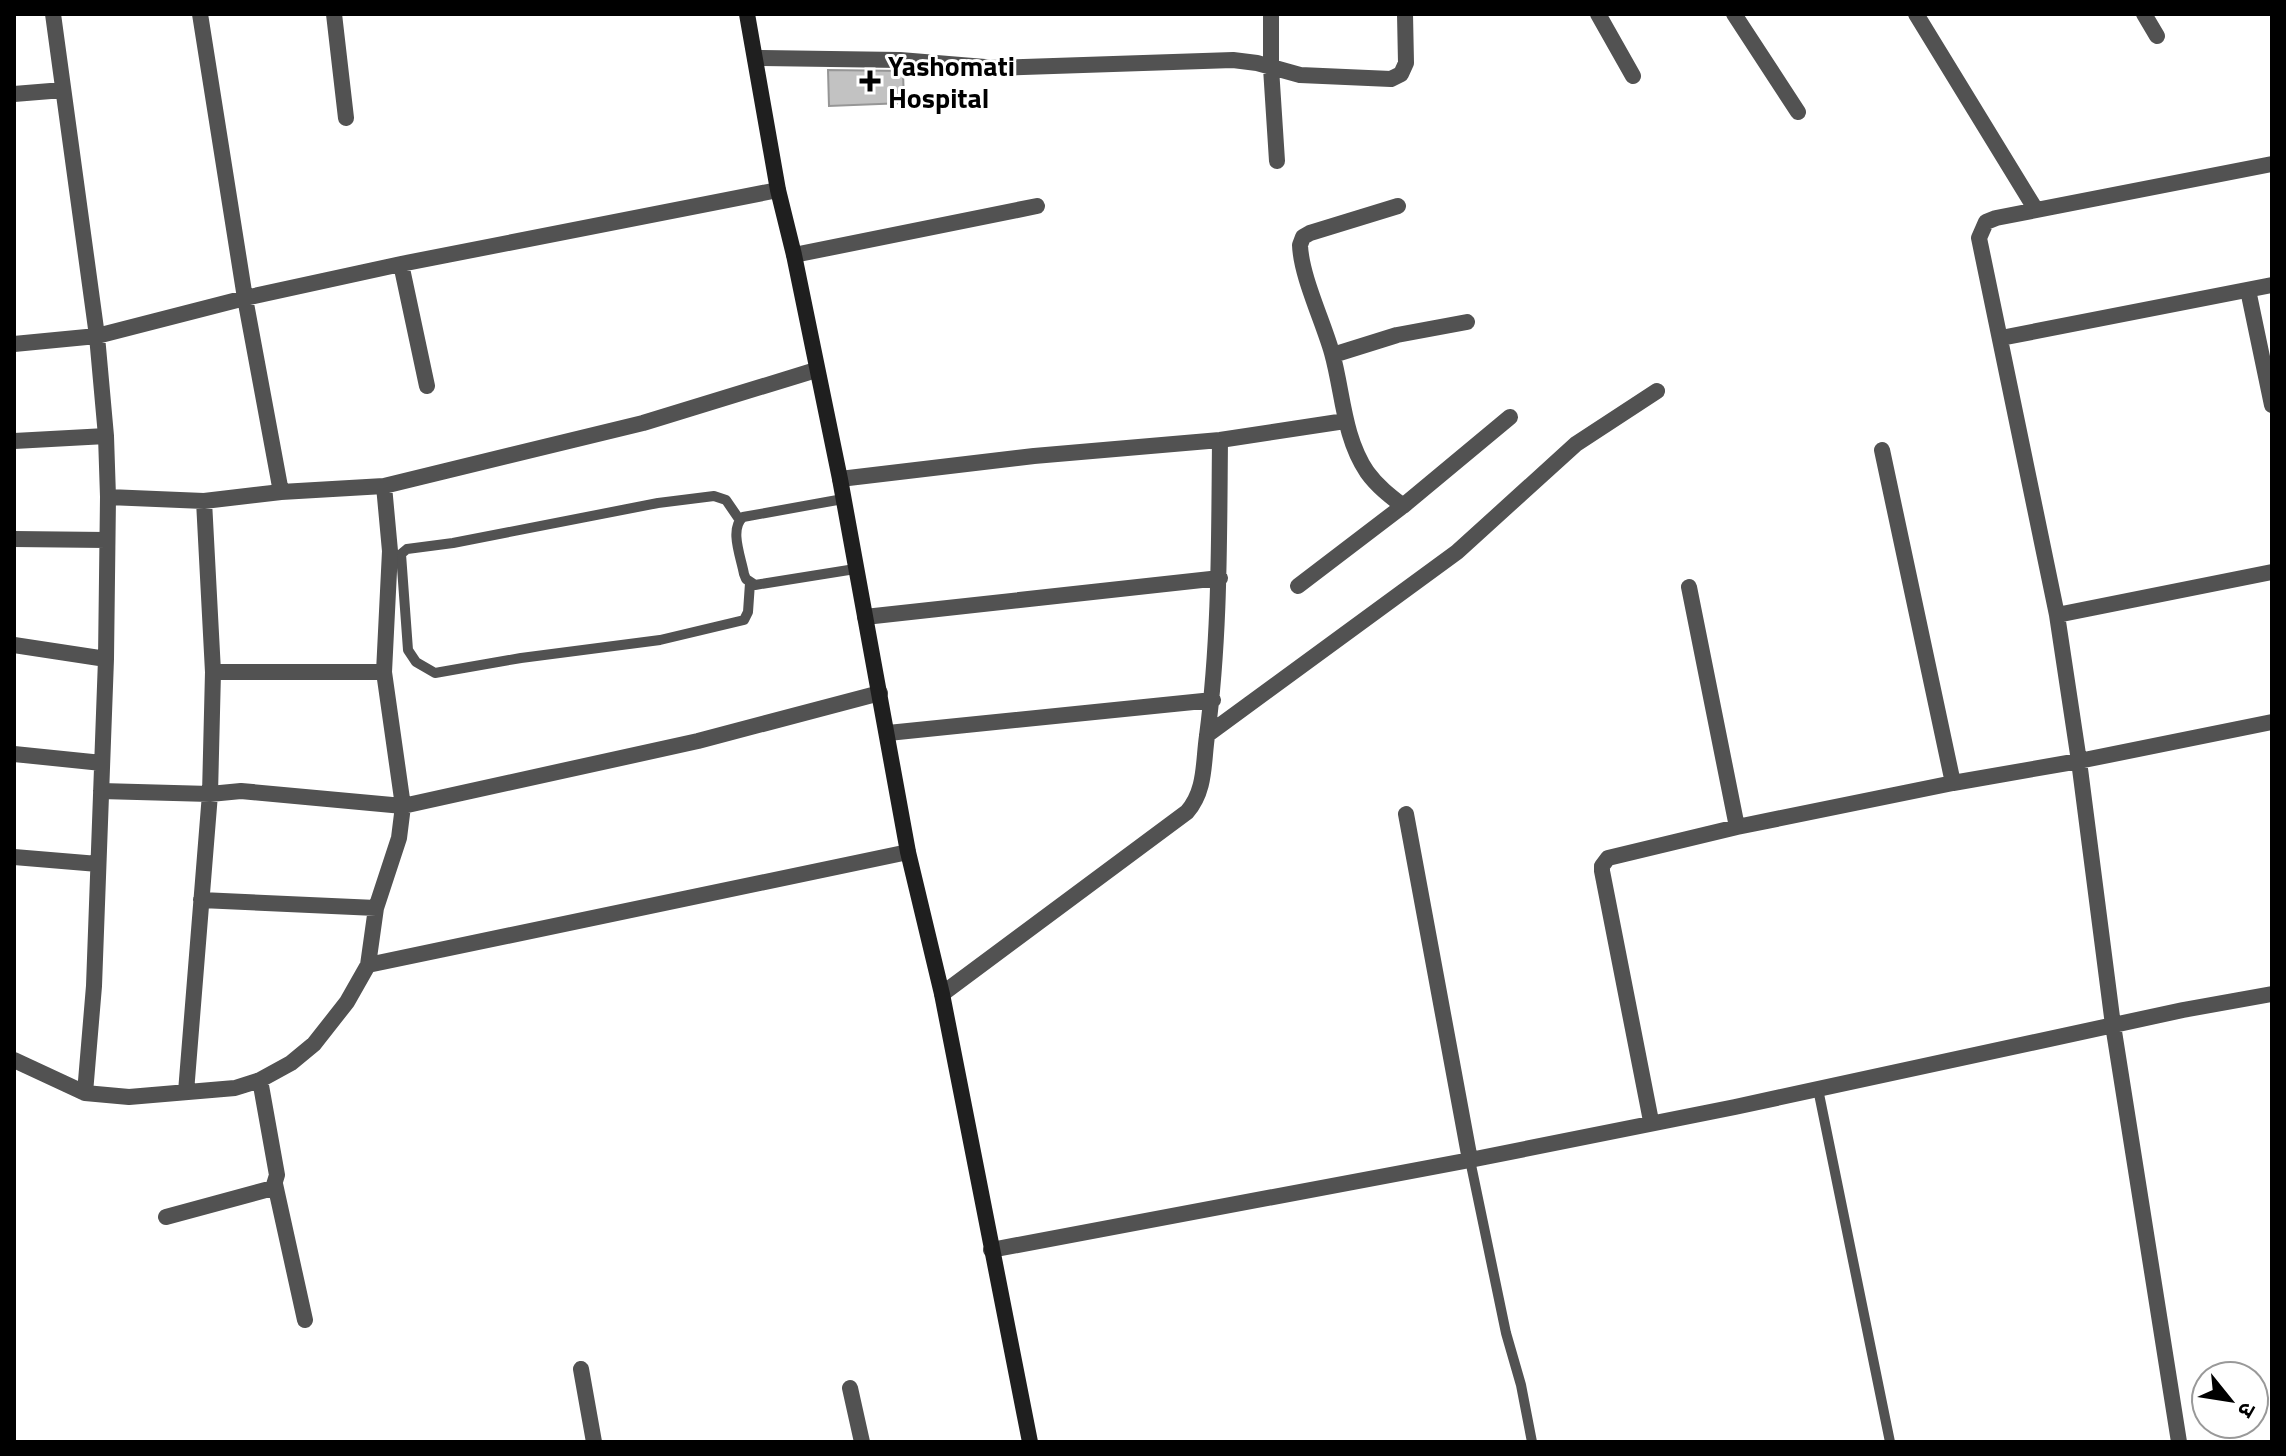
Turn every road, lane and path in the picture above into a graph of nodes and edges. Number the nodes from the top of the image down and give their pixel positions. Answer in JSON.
{"nodes":[{"id":1,"x":53,"y":14,"type":"edge"},
{"id":2,"x":200,"y":14,"type":"edge"},
{"id":3,"x":334,"y":14,"type":"edge"},
{"id":4,"x":747,"y":14,"type":"edge"},
{"id":5,"x":1271,"y":14,"type":"edge"},
{"id":6,"x":1405,"y":14,"type":"edge"},
{"id":7,"x":1598,"y":14,"type":"edge"},
{"id":8,"x":1734,"y":14,"type":"edge"},
{"id":9,"x":1916,"y":14,"type":"edge"},
{"id":10,"x":2144,"y":14,"type":"edge"},
{"id":11,"x":2157,"y":36,"type":"dead end"},
{"id":12,"x":755,"y":58,"type":"junction"},
{"id":13,"x":1271,"y":68,"type":"junction"},
{"id":14,"x":1633,"y":76,"type":"dead end"},
{"id":15,"x":63,"y":90,"type":"junction"},
{"id":16,"x":14,"y":94,"type":"edge"},
{"id":17,"x":1798,"y":112,"type":"dead end"},
{"id":18,"x":346,"y":118,"type":"dead end"},
{"id":19,"x":1277,"y":161,"type":"dead end"},
{"id":20,"x":2272,"y":164,"type":"edge"},
{"id":21,"x":778,"y":190,"type":"junction"},
{"id":22,"x":1037,"y":206,"type":"dead end"},
{"id":23,"x":1398,"y":206,"type":"dead end"},
{"id":24,"x":2036,"y":210,"type":"junction"},
{"id":25,"x":794,"y":255,"type":"junction"},
{"id":26,"x":401,"y":264,"type":"junction"},
{"id":27,"x":2272,"y":285,"type":"edge"},
{"id":28,"x":2248,"y":290,"type":"junction"},
{"id":29,"x":245,"y":298,"type":"junction"},
{"id":30,"x":1467,"y":322,"type":"dead end"},
{"id":31,"x":97,"y":336,"type":"junction"},
{"id":32,"x":2001,"y":338,"type":"junction"},
{"id":33,"x":14,"y":344,"type":"edge"},
{"id":34,"x":1333,"y":355,"type":"junction"},
{"id":35,"x":816,"y":370,"type":"junction"},
{"id":36,"x":427,"y":386,"type":"dead end"},
{"id":37,"x":1657,"y":391,"type":"dead end"},
{"id":38,"x":2272,"y":405,"type":"edge"},
{"id":39,"x":1510,"y":417,"type":"dead end"},
{"id":40,"x":1345,"y":421,"type":"junction"},
{"id":41,"x":106,"y":436,"type":"junction"},
{"id":42,"x":1220,"y":440,"type":"junction"},
{"id":43,"x":14,"y":441,"type":"edge"},
{"id":44,"x":1882,"y":450,"type":"dead end"},
{"id":45,"x":840,"y":479,"type":"junction"},
{"id":46,"x":384,"y":486,"type":"junction"},
{"id":47,"x":281,"y":492,"type":"junction"},
{"id":48,"x":108,"y":497,"type":"junction"},
{"id":49,"x":843,"y":499,"type":"junction"},
{"id":50,"x":204,"y":501,"type":"junction"},
{"id":51,"x":1403,"y":506,"type":"junction"},
{"id":52,"x":739,"y":519,"type":"junction"},
{"id":53,"x":14,"y":539,"type":"edge"},
{"id":54,"x":106,"y":540,"type":"junction"},
{"id":55,"x":855,"y":569,"type":"junction"},
{"id":56,"x":2272,"y":572,"type":"edge"},
{"id":57,"x":1220,"y":578,"type":"junction"},
{"id":58,"x":750,"y":583,"type":"junction"},
{"id":59,"x":1298,"y":586,"type":"dead end"},
{"id":60,"x":1689,"y":587,"type":"dead end"},
{"id":61,"x":2057,"y":615,"type":"junction"},
{"id":62,"x":865,"y":617,"type":"junction"},
{"id":63,"x":14,"y":645,"type":"edge"},
{"id":64,"x":106,"y":659,"type":"junction"},
{"id":65,"x":213,"y":672,"type":"junction"},
{"id":66,"x":384,"y":672,"type":"junction"},
{"id":67,"x":880,"y":693,"type":"junction"},
{"id":68,"x":1213,"y":700,"type":"junction"},
{"id":69,"x":2272,"y":722,"type":"edge"},
{"id":70,"x":888,"y":733,"type":"junction"},
{"id":71,"x":1207,"y":735,"type":"junction"},
{"id":72,"x":14,"y":754,"type":"edge"},
{"id":73,"x":2079,"y":761,"type":"junction"},
{"id":74,"x":102,"y":763,"type":"junction"},
{"id":75,"x":1953,"y":783,"type":"junction"},
{"id":76,"x":101,"y":791,"type":"junction"},
{"id":77,"x":210,"y":794,"type":"junction"},
{"id":78,"x":403,"y":806,"type":"junction"},
{"id":79,"x":1406,"y":814,"type":"dead end"},
{"id":80,"x":1737,"y":827,"type":"junction"},
{"id":81,"x":908,"y":852,"type":"junction"},
{"id":82,"x":14,"y":857,"type":"edge"},
{"id":83,"x":98,"y":864,"type":"junction"},
{"id":84,"x":201,"y":900,"type":"junction"},
{"id":85,"x":376,"y":908,"type":"junction"},
{"id":86,"x":368,"y":965,"type":"junction"},
{"id":87,"x":942,"y":994,"type":"junction"},
{"id":88,"x":2272,"y":994,"type":"edge"},
{"id":89,"x":2113,"y":1025,"type":"junction"},
{"id":90,"x":14,"y":1060,"type":"edge"},
{"id":91,"x":260,"y":1080,"type":"junction"},
{"id":92,"x":1818,"y":1089,"type":"junction"},
{"id":93,"x":186,"y":1092,"type":"junction"},
{"id":94,"x":85,"y":1093,"type":"junction"},
{"id":95,"x":1651,"y":1121,"type":"junction"},
{"id":96,"x":1470,"y":1160,"type":"junction"},
{"id":97,"x":275,"y":1184,"type":"junction"},
{"id":98,"x":166,"y":1217,"type":"dead end"},
{"id":99,"x":991,"y":1250,"type":"junction"},
{"id":100,"x":305,"y":1320,"type":"dead end"},
{"id":101,"x":581,"y":1369,"type":"dead end"},
{"id":102,"x":850,"y":1388,"type":"dead end"},
{"id":103,"x":594,"y":1442,"type":"edge"},
{"id":104,"x":862,"y":1442,"type":"edge"},
{"id":105,"x":1030,"y":1442,"type":"edge"},
{"id":106,"x":1532,"y":1442,"type":"edge"},
{"id":107,"x":1890,"y":1442,"type":"edge"},
{"id":108,"x":2179,"y":1442,"type":"edge"}],
"edges":[{"from":1,"to":15,"type":"street"},
{"from":2,"to":29,"type":"street"},
{"from":3,"to":18,"type":"street"},
{"from":4,"to":12,"type":"main road"},
{"from":5,"to":13,"type":"street"},
{"from":6,"to":13,"type":"street"},
{"from":7,"to":14,"type":"street"},
{"from":8,"to":17,"type":"street"},
{"from":9,"to":24,"type":"street"},
{"from":10,"to":11,"type":"street"},
{"from":12,"to":13,"type":"street"},
{"from":12,"to":21,"type":"main road"},
{"from":13,"to":19,"type":"street"},
{"from":15,"to":16,"type":"street"},
{"from":15,"to":31,"type":"street"},
{"from":20,"to":24,"type":"street"},
{"from":21,"to":25,"type":"main road"},
{"from":21,"to":26,"type":"street"},
{"from":22,"to":25,"type":"street"},
{"from":23,"to":34,"type":"street"},
{"from":24,"to":32,"type":"street"},
{"from":25,"to":35,"type":"main road"},
{"from":26,"to":29,"type":"street"},
{"from":26,"to":36,"type":"street"},
{"from":27,"to":28,"type":"street"},
{"from":28,"to":32,"type":"street"},
{"from":28,"to":38,"type":"street"},
{"from":29,"to":31,"type":"street"},
{"from":29,"to":47,"type":"street"},
{"from":30,"to":34,"type":"street"},
{"from":31,"to":33,"type":"street"},
{"from":31,"to":41,"type":"street"},
{"from":32,"to":61,"type":"street"},
{"from":34,"to":40,"type":"street"},
{"from":35,"to":45,"type":"main road"},
{"from":35,"to":46,"type":"street"},
{"from":37,"to":71,"type":"street"},
{"from":39,"to":51,"type":"street"},
{"from":40,"to":42,"type":"street"},
{"from":40,"to":51,"type":"street"},
{"from":41,"to":43,"type":"street"},
{"from":41,"to":48,"type":"street"},
{"from":42,"to":45,"type":"street"},
{"from":42,"to":57,"type":"street"},
{"from":44,"to":75,"type":"street"},
{"from":45,"to":49,"type":"main road"},
{"from":46,"to":47,"type":"street"},
{"from":46,"to":66,"type":"street"},
{"from":47,"to":50,"type":"street"},
{"from":48,"to":50,"type":"street"},
{"from":48,"to":54,"type":"street"},
{"from":49,"to":52,"type":"lane"},
{"from":49,"to":55,"type":"main road"},
{"from":50,"to":65,"type":"street"},
{"from":51,"to":59,"type":"street"},
{"from":52,"to":58,"type":"lane"},
{"from":52,"to":58,"type":"lane"},
{"from":53,"to":54,"type":"street"},
{"from":54,"to":64,"type":"street"},
{"from":55,"to":58,"type":"lane"},
{"from":55,"to":62,"type":"main road"},
{"from":56,"to":61,"type":"street"},
{"from":57,"to":62,"type":"street"},
{"from":57,"to":68,"type":"street"},
{"from":60,"to":80,"type":"street"},
{"from":61,"to":73,"type":"street"},
{"from":62,"to":67,"type":"main road"},
{"from":63,"to":64,"type":"street"},
{"from":64,"to":74,"type":"street"},
{"from":65,"to":66,"type":"street"},
{"from":65,"to":77,"type":"street"},
{"from":66,"to":78,"type":"street"},
{"from":67,"to":70,"type":"main road"},
{"from":67,"to":78,"type":"street"},
{"from":68,"to":70,"type":"street"},
{"from":68,"to":71,"type":"street"},
{"from":69,"to":73,"type":"street"},
{"from":70,"to":81,"type":"main road"},
{"from":71,"to":87,"type":"street"},
{"from":72,"to":74,"type":"street"},
{"from":73,"to":75,"type":"street"},
{"from":73,"to":89,"type":"street"},
{"from":74,"to":76,"type":"street"},
{"from":75,"to":80,"type":"street"},
{"from":76,"to":77,"type":"street"},
{"from":76,"to":83,"type":"street"},
{"from":77,"to":78,"type":"street"},
{"from":77,"to":84,"type":"street"},
{"from":78,"to":85,"type":"street"},
{"from":79,"to":96,"type":"street"},
{"from":80,"to":95,"type":"street"},
{"from":81,"to":86,"type":"street"},
{"from":81,"to":87,"type":"main road"},
{"from":82,"to":83,"type":"street"},
{"from":83,"to":94,"type":"street"},
{"from":84,"to":85,"type":"street"},
{"from":84,"to":93,"type":"street"},
{"from":85,"to":86,"type":"street"},
{"from":86,"to":91,"type":"street"},
{"from":87,"to":99,"type":"main road"},
{"from":88,"to":89,"type":"street"},
{"from":89,"to":92,"type":"street"},
{"from":89,"to":108,"type":"street"},
{"from":90,"to":94,"type":"street"},
{"from":91,"to":93,"type":"street"},
{"from":91,"to":97,"type":"street"},
{"from":92,"to":95,"type":"street"},
{"from":92,"to":107,"type":"lane"},
{"from":93,"to":94,"type":"street"},
{"from":95,"to":96,"type":"street"},
{"from":96,"to":99,"type":"street"},
{"from":96,"to":106,"type":"lane"},
{"from":97,"to":98,"type":"street"},
{"from":97,"to":100,"type":"street"},
{"from":99,"to":105,"type":"main road"},
{"from":101,"to":103,"type":"street"},
{"from":102,"to":104,"type":"street"}]}
